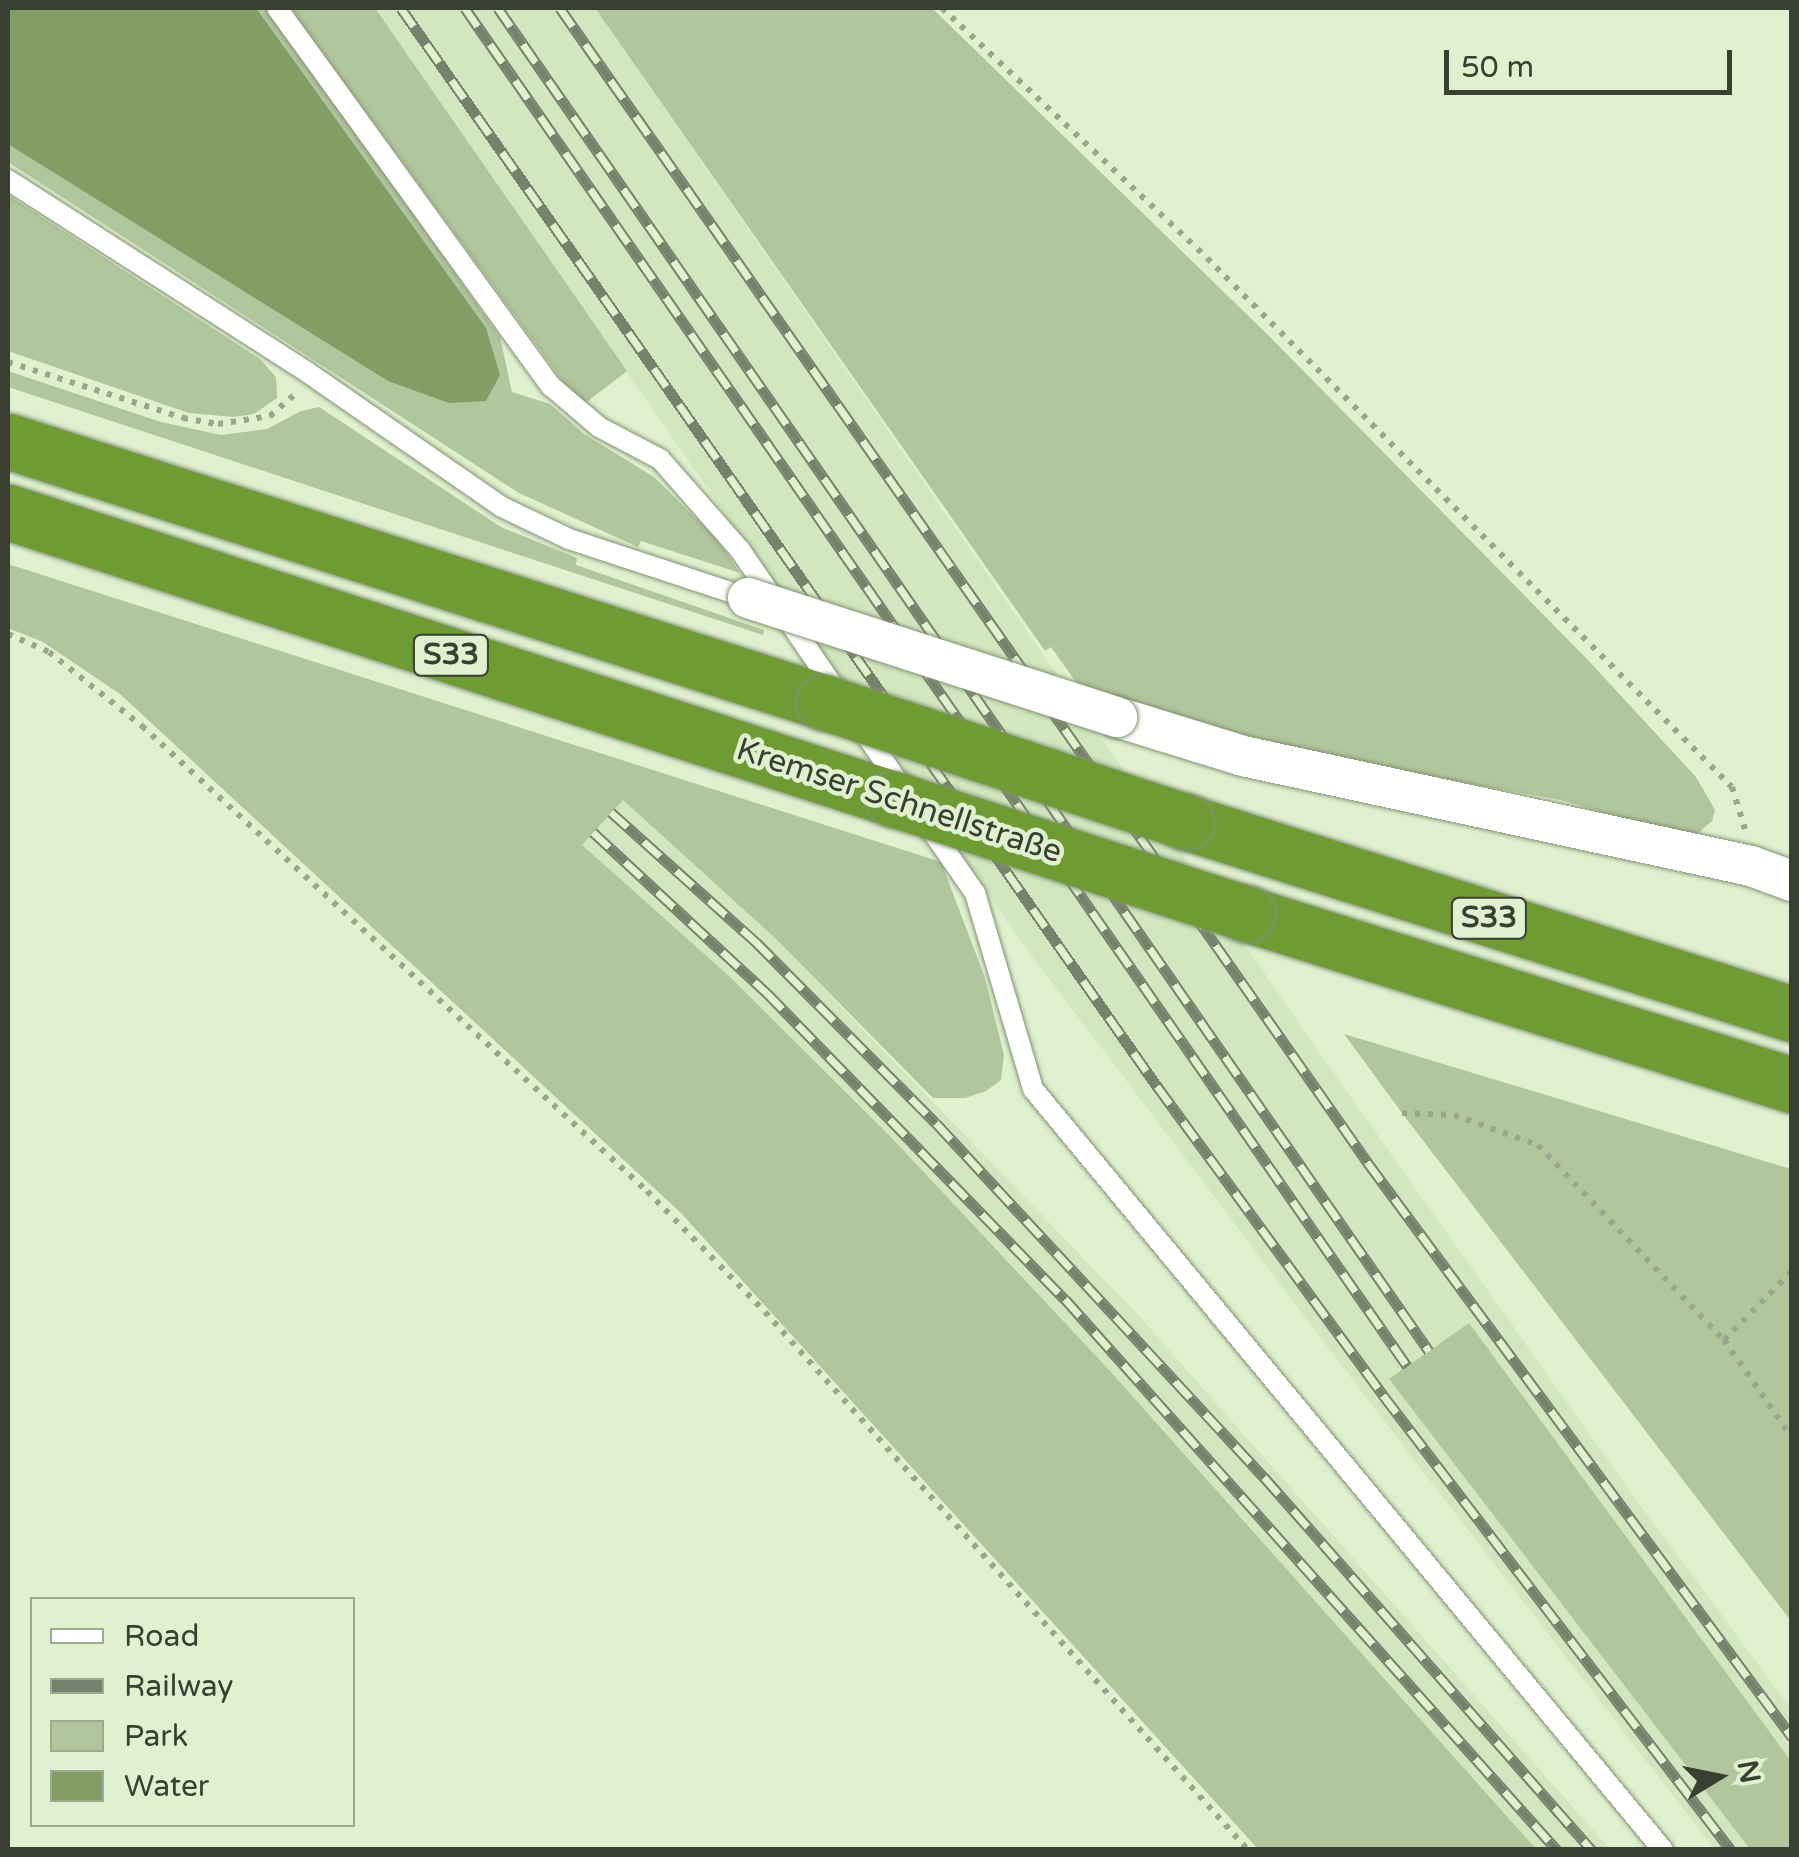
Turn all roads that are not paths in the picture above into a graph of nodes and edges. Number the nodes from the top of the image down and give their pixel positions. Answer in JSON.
{"nodes":[{"id":1,"x":277,"y":8,"type":"edge"},
{"id":2,"x":8,"y":180,"type":"edge"},
{"id":3,"x":8,"y":441,"type":"edge"},
{"id":4,"x":8,"y":512,"type":"edge"},
{"id":5,"x":748,"y":598,"type":"joint"},
{"id":6,"x":1792,"y":880,"type":"edge"},
{"id":7,"x":1792,"y":1014,"type":"edge"},
{"id":8,"x":1792,"y":1086,"type":"edge"},
{"id":9,"x":1663,"y":1850,"type":"edge"}],
"edges":[{"from":1,"to":9,"type":"lane"},
{"from":2,"to":5,"type":"lane"},
{"from":3,"to":7,"type":"highway","number":"S33","bridge":true},
{"from":4,"to":8,"type":"highway","name":"Kremser Schnellstraße","number":"S33","bridge":true},
{"from":5,"to":6,"type":"street","bridge":true}]}
